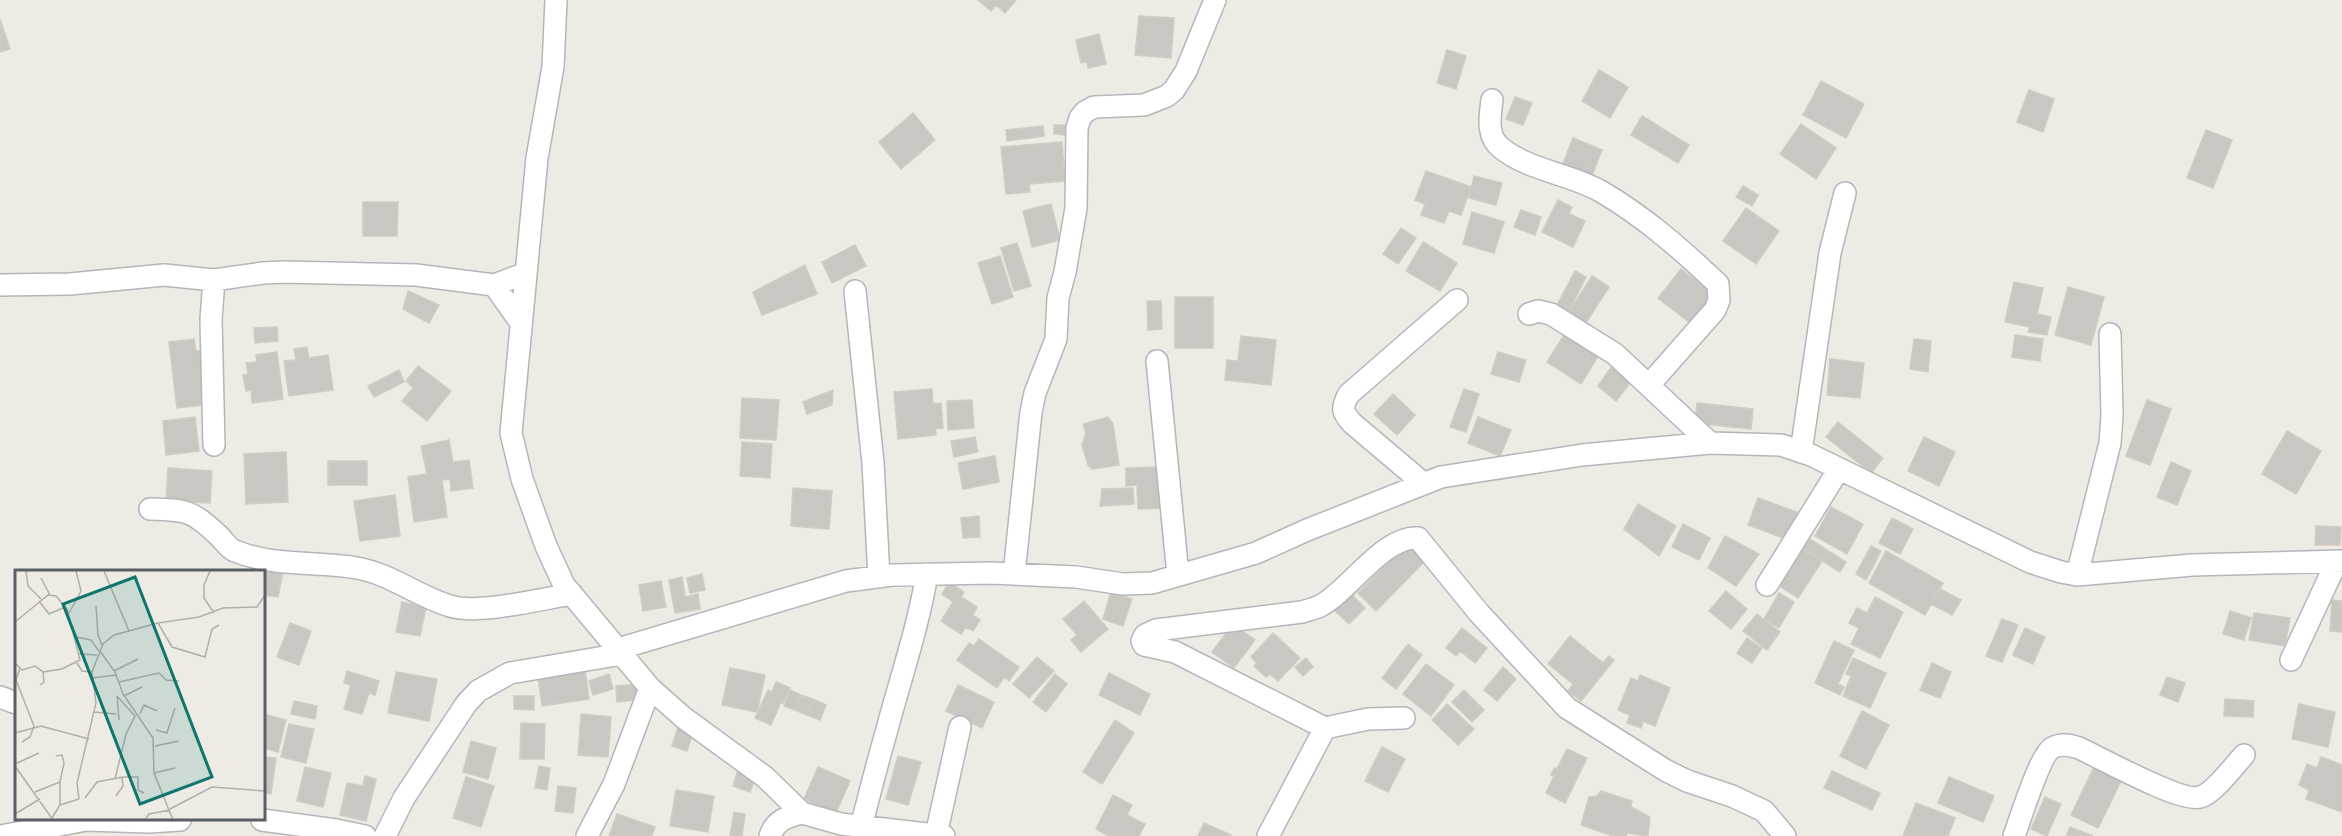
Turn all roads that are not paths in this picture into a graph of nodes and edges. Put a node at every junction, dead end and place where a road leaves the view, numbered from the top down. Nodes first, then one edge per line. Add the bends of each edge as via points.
1 (556, 0) edge
2 (1215, 0) edge
3 (1492, 100) dead end
4 (1845, 193) dead end
5 (526, 273) junction
6 (214, 280) junction
7 (0, 285) edge
8 (494, 285) junction
9 (855, 291) dead end
10 (1457, 300) dead end
11 (1529, 314) dead end
12 (522, 322) junction
13 (2110, 334) dead end
14 (1156, 361) dead end
15 (1649, 385) junction
16 (1710, 443) junction
17 (214, 445) dead end
18 (1802, 452) junction
19 (1839, 469) junction
20 (1424, 484) junction
21 (150, 509) dead end
22 (2340, 561) edge
23 (927, 574) junction
24 (1014, 574) junction
25 (1178, 575) junction
26 (2077, 575) junction
27 (879, 577) junction
28 (1767, 585) dead end
29 (572, 594) junction
30 (620, 652) junction
31 (2291, 660) dead end
32 (650, 688) junction
33 (0, 697) edge
34 (15, 703) edge
35 (1404, 718) dead end
36 (960, 728) dead end
37 (1325, 728) junction
38 (2244, 755) dead end
39 (802, 813) junction
40 (266, 820) edge
41 (82, 821) edge
42 (861, 827) junction
43 (29, 833) edge
44 (1, 836) edge
45 (365, 836) edge
46 (386, 836) edge
47 (587, 836) edge
48 (770, 836) edge
49 (940, 836) edge
50 (1268, 836) edge
51 (1785, 836) edge
52 (2014, 836) edge

1 - 5 street via 553,67 537,158
2 - 24 street via 1186,71 1174,90 1144,105 1094,107 1085,112 1077,128 1076,208 1058,298 1056,339 1031,412
3 - 15 street via 1489,129 1499,147 1601,191 1670,239 1718,284 1716,310
4 - 18 street via 1830,253
5 - 8 street
5 - 12 street
6 - 7 street via 164,275 70,284
6 - 8 street via 285,272 416,275
6 - 17 street
8 - 12 street
9 - 27 street via 873,463
10 - 20 street via 1349,394 1342,405 1343,413 1352,423
11 - 15 street via 1551,314 1615,354
12 - 29 street via 511,433 514,454 532,513 564,585
13 - 26 street via 2110,443
14 - 25 street
15 - 16 street
16 - 18 street via 1781,445
16 - 20 street via 1582,455 1441,477
18 - 19 street
19 - 26 street via 2030,562
19 - 28 street
20 - 25 street via 1256,553
21 - 29 street via 191,513 232,550 241,553 311,565 355,567 381,574 450,606 470,609
22 - 26 street via 2192,564
22 - 31 street
23 - 24 street
23 - 27 street
23 - 42 street
24 - 25 street via 1138,585
27 - 30 street via 846,581
29 - 30 street
30 - 32 street
30 - 46 street via 510,673 478,691 404,798
32 - 39 street via 765,777
32 - 47 street via 614,784
33 - 34 street
35 - 37 street via 1368,719
36 - 49 street
37 - 50 street
37 - 51 street via 1174,652 1144,645 1142,641 1156,630 1302,612 1321,606 1386,550 1409,537 1419,538 1479,613 1567,708 1665,770 1764,811
38 - 52 street via 2208,794 2189,798 2079,748 2057,746 2044,755
39 - 42 street
39 - 48 street via 778,822
40 - 45 street
41 - 43 street
42 - 49 street
43 - 44 street

